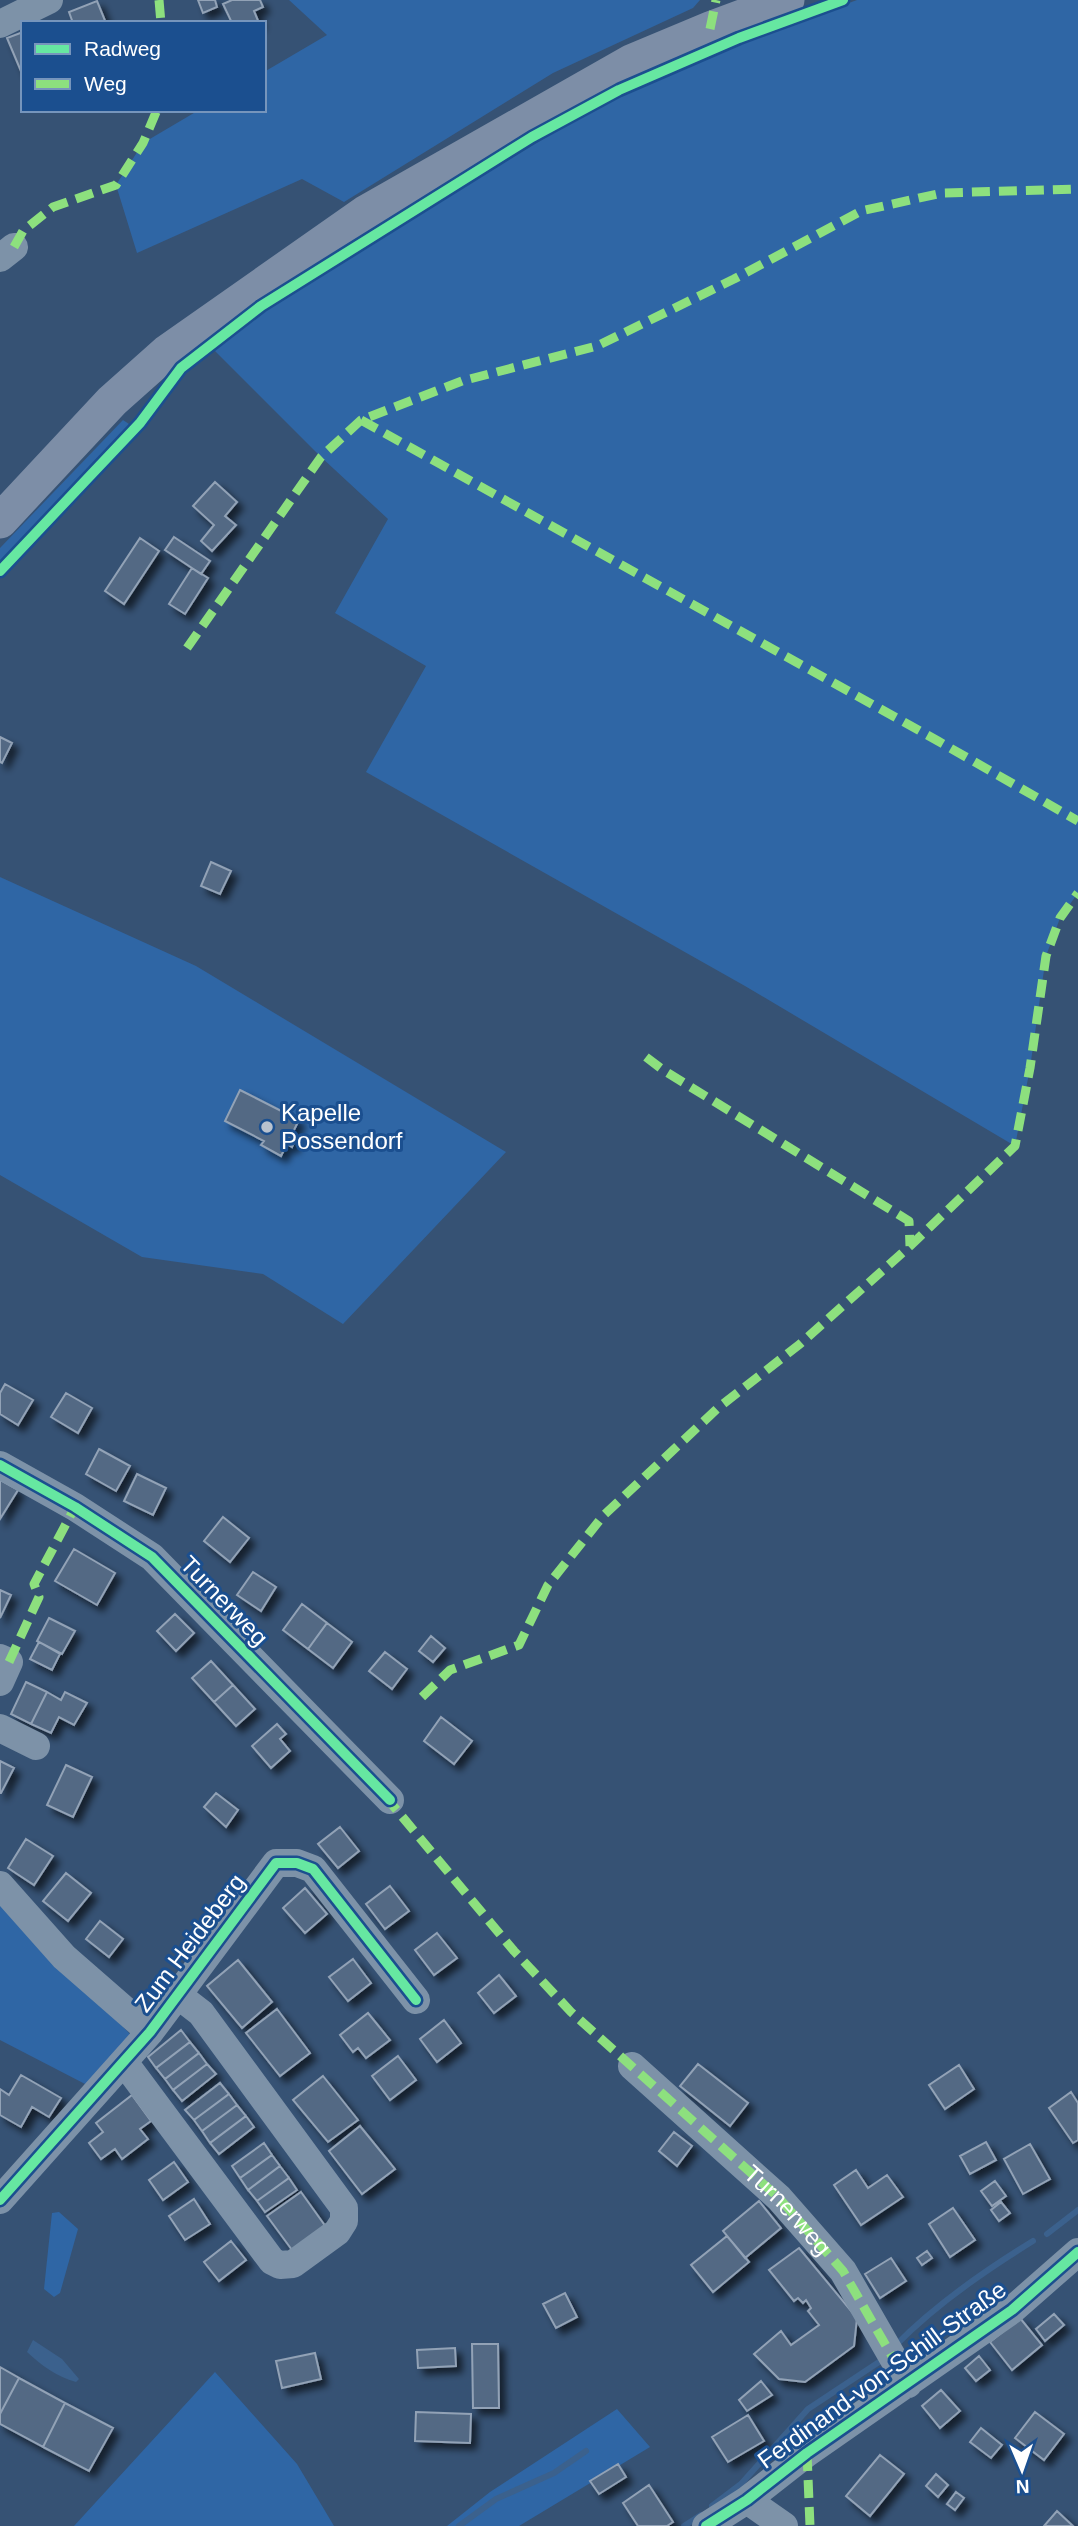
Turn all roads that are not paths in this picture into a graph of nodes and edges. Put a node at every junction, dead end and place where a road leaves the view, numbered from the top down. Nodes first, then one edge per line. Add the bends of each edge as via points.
1 (49, 0) edge
2 (787, 0) edge
3 (0, 24) edge
4 (0, 520) edge
5 (0, 1465) edge
6 (0, 1658) edge
7 (0, 1682) edge
8 (0, 1728) edge
9 (36, 1746) dead end
10 (390, 1800) dead end
11 (0, 1885) edge
12 (179, 1996) junction
13 (416, 2000) dead end
14 (150, 2032) junction
15 (124, 2063) junction
16 (632, 2066) dead end
17 (0, 2200) edge
18 (1078, 2252) edge
19 (908, 2384) junction
20 (747, 2500) junction
21 (706, 2526) edge
22 (783, 2526) edge

1 - 3 street
2 - 4 main road via 631,62 365,213 167,352 112,401
5 - 10 street, Turnerweg via 152,1557
6 - 7 street via 9,1662
8 - 9 street
11 - 14 street via 64,1957
12 - 13 street, Zum Heideberg via 276,1863 297,1863 313,1869
12 - 14 street, Zum Heideberg
12 - 15 street, Zum Heideberg via 201,2013 344,2208 344,2221 337,2232 293,2264 272,2261
14 - 15 street, Zum Heideberg
15 - 17 street, Zum Heideberg
16 - 19 street, Turnerweg via 779,2198 843,2271
18 - 19 street, Ferdinand-von-Schill-Straße via 1012,2310
19 - 20 street, Ferdinand-von-Schill-Straße
20 - 21 street, Ferdinand-von-Schill-Straße
20 - 22 street

